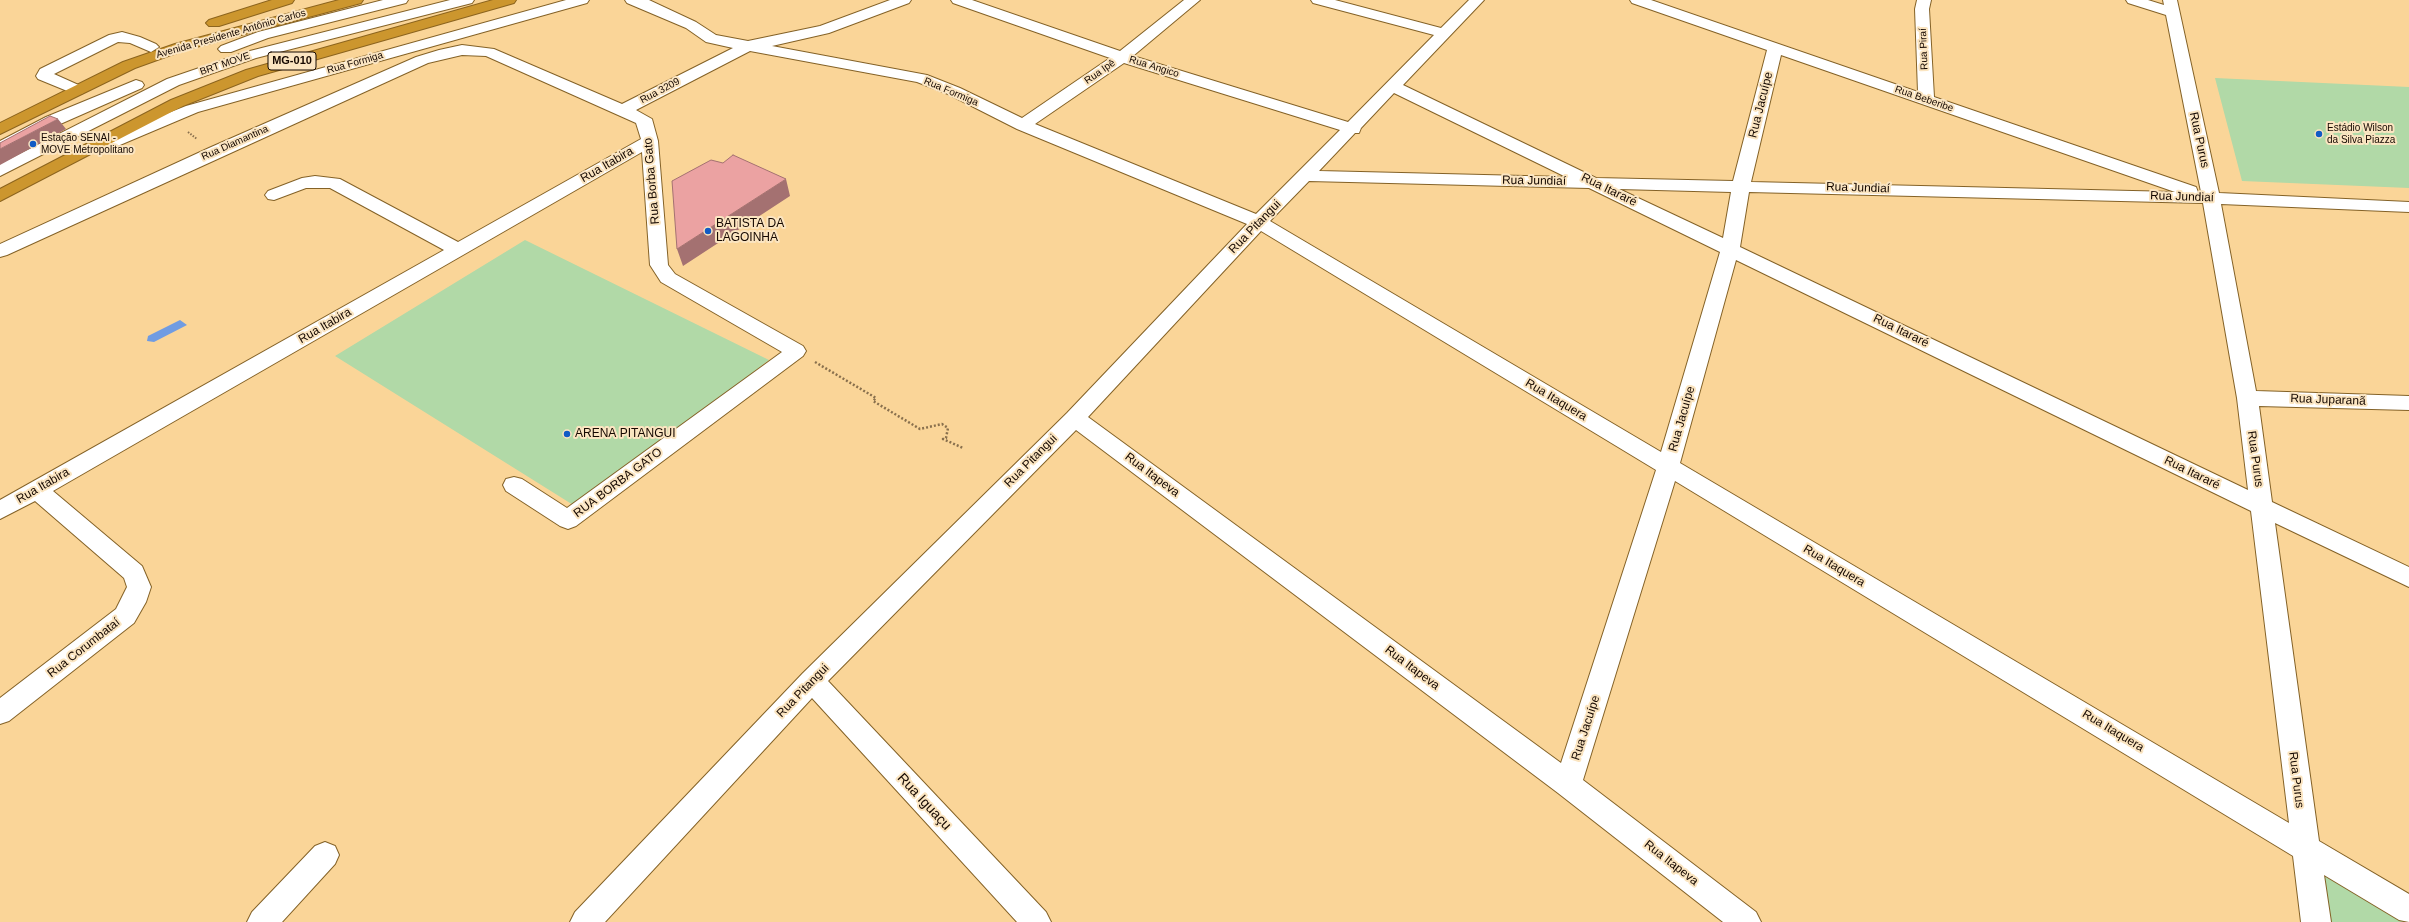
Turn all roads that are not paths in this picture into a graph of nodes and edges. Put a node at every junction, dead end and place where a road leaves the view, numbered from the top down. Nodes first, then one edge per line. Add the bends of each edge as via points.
1 (287, 0) edge
2 (356, 0) edge
3 (401, 0) edge
4 (467, 0) edge
5 (508, 0) edge
6 (582, 0) edge
7 (632, 0) edge
8 (660, 0) edge
9 (904, 0) edge
10 (958, 0) edge
11 (1193, 0) edge
12 (1318, 0) edge
13 (1477, 0) edge
14 (1637, 0) edge
15 (1924, 0) edge
16 (2133, 0) edge
17 (2171, 6) edge
18 (672, 16) junction
19 (691, 25) junction
20 (824, 30) junction
21 (1443, 33) junction
22 (711, 39) junction
23 (748, 46) junction
24 (151, 47) junction
25 (1775, 48) junction
26 (474, 50) joint
27 (1122, 57) junction
28 (129, 65) junction
29 (698, 71) junction
30 (1392, 86) junction
31 (78, 90) junction
32 (1926, 99) junction
33 (622, 111) junction
34 (1023, 125) junction
35 (0, 129) edge
36 (1352, 129) junction
37 (650, 141) junction
38 (0, 148) edge
39 (87, 152) junction
40 (0, 171) edge
41 (1307, 176) junction
42 (1596, 183) junction
43 (1741, 185) junction
44 (274, 195) dead end
45 (0, 196) edge
46 (2211, 198) junction
47 (2409, 207) edge
48 (1259, 222) junction
49 (1730, 249) junction
50 (458, 250) junction
51 (0, 251) edge
52 (796, 351) joint
53 (2247, 398) junction
54 (2409, 403) edge
55 (1075, 418) junction
56 (1668, 467) junction
57 (514, 485) dead end
58 (37, 490) junction
59 (2262, 506) junction
60 (0, 511) edge
61 (2409, 578) edge
62 (812, 681) junction
63 (0, 714) edge
64 (1568, 784) junction
65 (2305, 846) junction
66 (325, 855) dead end
67 (2409, 910) edge
68 (262, 922) edge
69 (585, 922) edge
70 (1036, 922) edge
71 (1746, 922) edge
72 (2316, 922) edge

1 - 24 highway via 179,34
2 - 28 highway, Avenida Presidente Antônio Carlos via 187,45
3 - 38 street, BRT MOVE via 263,35 183,65 52,121
4 - 40 street, BRT MOVE via 251,55 173,82
5 - 39 highway, MG-010 via 252,73 176,103
6 - 39 street, Rua Formiga via 192,109
7 - 18 street, Rua Formiga
8 - 18 street
9 - 20 street
10 - 27 street, Rua Angico
11 - 27 street, Rua Ipê
12 - 21 street
13 - 21 street, Rua Pitangui
14 - 25 street, Rua Beberibe
15 - 32 street, Rua Piraí via 1922,9
16 - 17 street
17 - 46 street, Rua Purus
18 - 19 street, Rua Formiga
19 - 20 street via 750,33
19 - 22 street, Rua Formiga
20 - 23 street
21 - 30 street, Rua Pitangui
22 - 23 street, Rua Formiga
22 - 29 street via 712,47
23 - 29 street, Rua 3209
23 - 34 street, Rua Formiga via 921,78 954,91
24 - 28 highway
24 - 31 street via 135,40 114,38 46,72 44,76
25 - 32 street, Rua Beberibe
25 - 43 street, Rua Jacuípe
26 - 33 street, Rua Borba Gato via 489,52
26 - 51 street, Rua Diamantina via 444,53 422,60
27 - 34 street, Rua Ipê
27 - 36 street, Rua Angico
28 - 31 highway, Avenida Presidente Antônio Carlos
29 - 33 street, Rua 3209
30 - 36 street, Rua Pitangui
30 - 42 street, Rua Itararé
31 - 35 highway, Avenida Presidente Antônio Carlos
32 - 46 street, Rua Beberibe
33 - 37 street, Rua Borba Gato via 646,123
34 - 48 street, Rua Formiga
36 - 41 street, Rua Pitangui
37 - 50 street, Rua Itabira
37 - 52 street, Rua Borba Gato via 659,265 668,278
39 - 45 highway, MG-010
41 - 42 street, Rua Jundiaí
41 - 48 street, Rua Pitangui
42 - 43 street, Rua Jundiaí
42 - 49 street, Rua Itararé
43 - 46 street, Rua Jundiaí
43 - 49 street, Rua Jacuípe
44 - 50 street via 315,180 334,183
46 - 47 street, Rua Jundiaí
46 - 53 street, Rua Purus
48 - 55 street, Rua Pitangui
48 - 56 street, Rua Itaquera
49 - 56 street, Rua Jacuípe
49 - 59 street, Rua Itararé
50 - 58 street, Rua Itabira
52 - 57 street, RUA BORBA GATO via 568,520
53 - 54 street, Rua Juparanã
53 - 59 street, Rua Purus
55 - 62 street, Rua Pitangui
55 - 64 street, Rua Itapeva
56 - 64 street, Rua Jacuípe
56 - 65 street, Rua Itaquera
58 - 60 street, Rua Itabira
58 - 63 street, Rua Corumbataí via 134,573 139,587 134,602 125,616
59 - 61 street, Rua Itararé
59 - 65 street, Rua Purus
62 - 69 street, Rua Pitangui
62 - 70 street, Rua Iguaçu
64 - 71 street, Rua Itapeva
65 - 67 street, Rua Itaquera
65 - 72 street, Rua Purus
66 - 68 street

